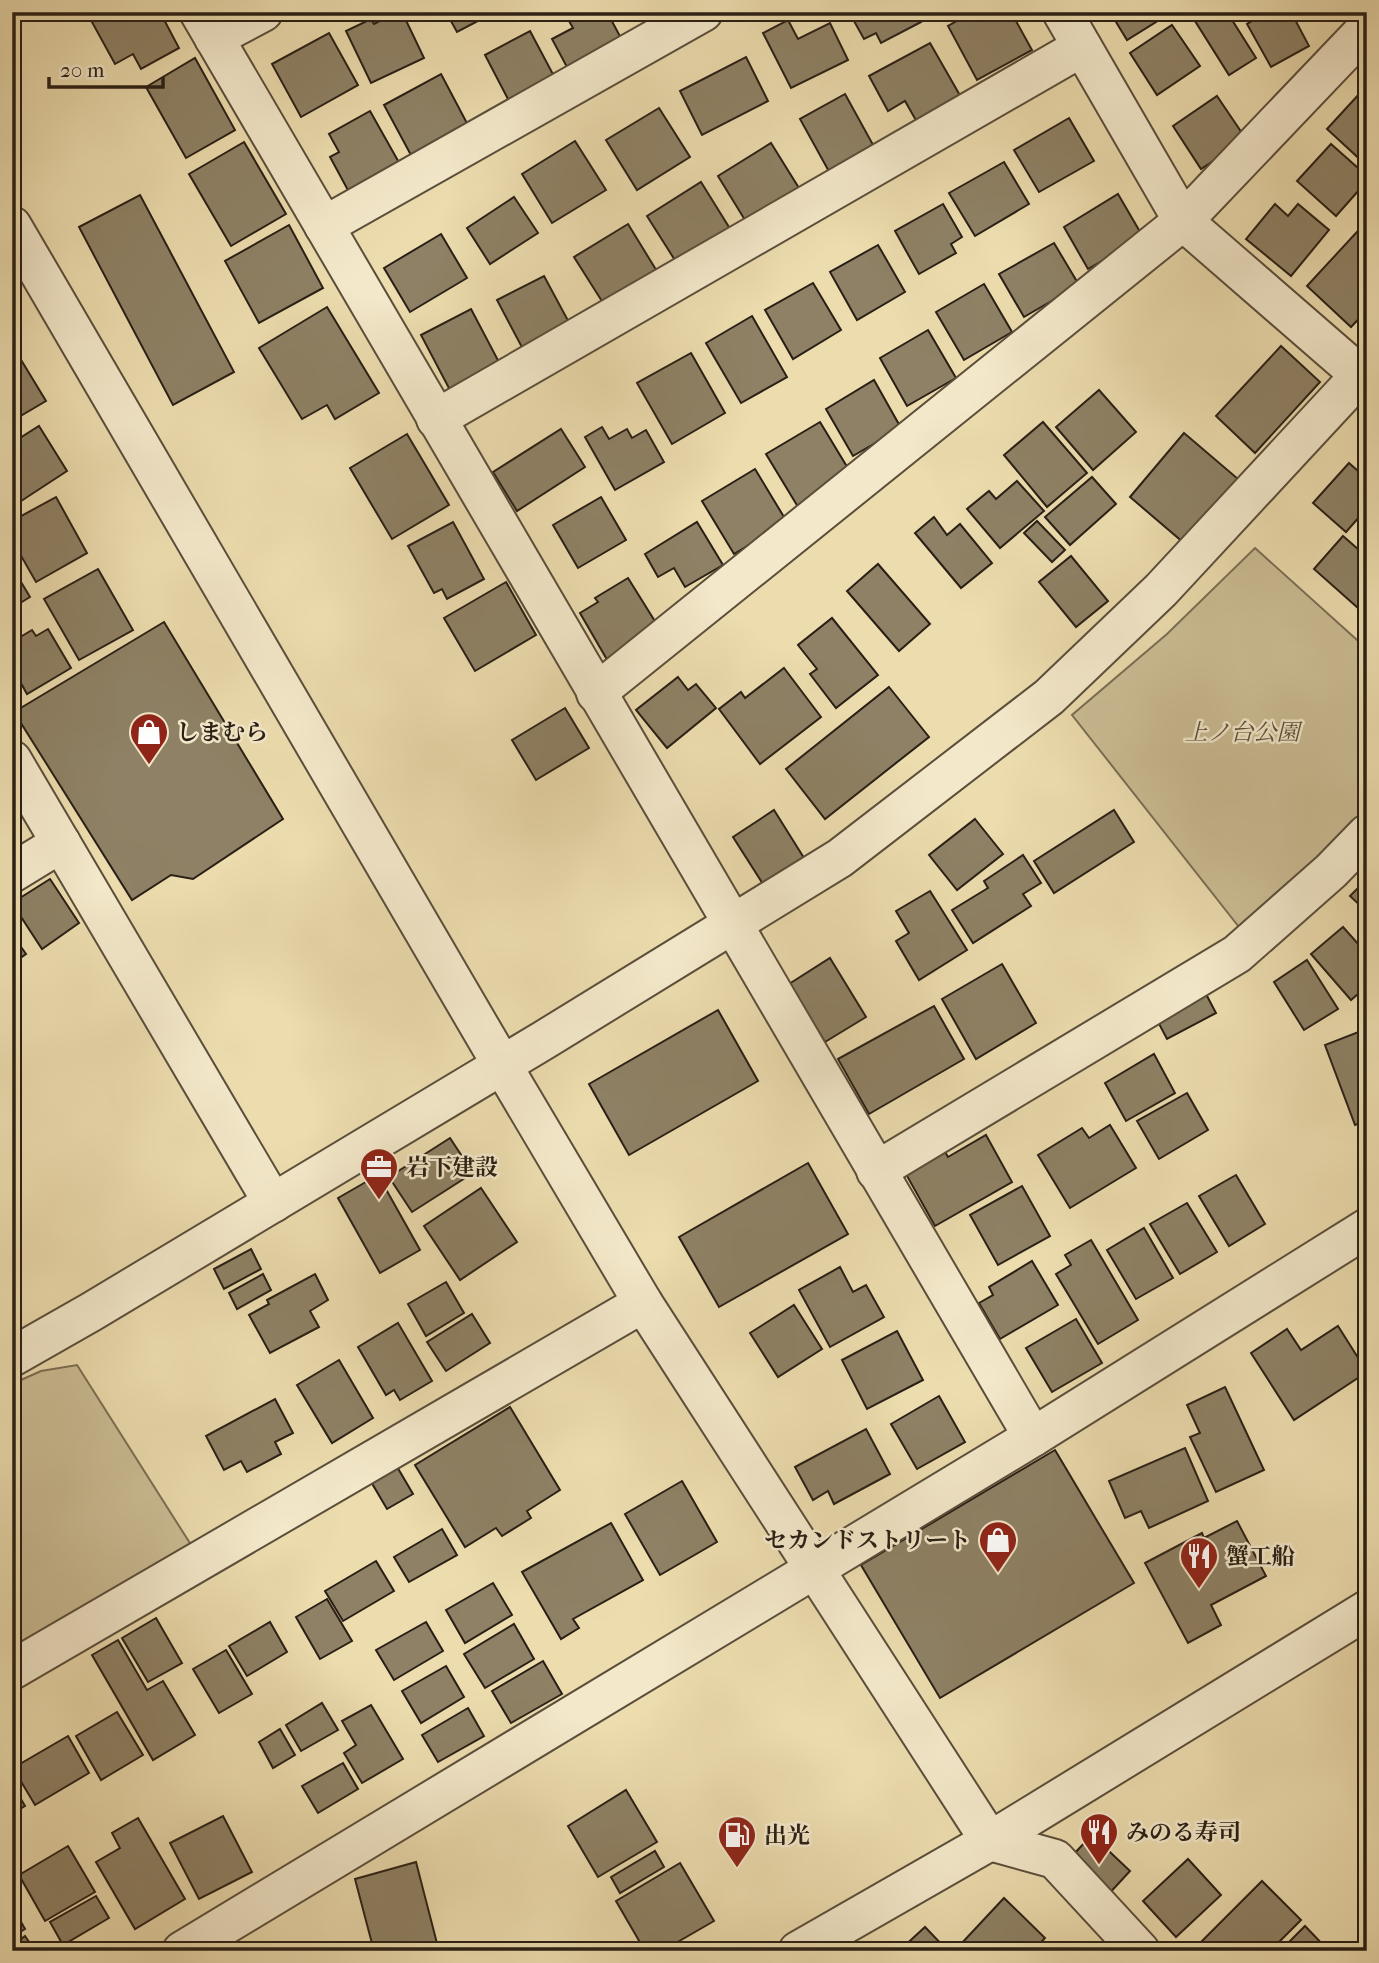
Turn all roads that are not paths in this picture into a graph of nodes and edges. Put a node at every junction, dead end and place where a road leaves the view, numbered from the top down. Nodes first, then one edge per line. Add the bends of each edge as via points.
1 (263, 12) edge
2 (704, 12) edge
3 (1062, 12) edge
4 (206, 25) edge
5 (1367, 28) edge
6 (1082, 47) junction
7 (1183, 221) junction
8 (12, 226) edge
9 (324, 226) junction
10 (1364, 375) edge
11 (436, 419) junction
12 (596, 692) junction
13 (12, 760) edge
14 (1367, 834) edge
15 (61, 843) junction
16 (12, 873) edge
17 (732, 926) junction
18 (502, 1065) junction
19 (876, 1171) junction
20 (273, 1203) junction
21 (1367, 1228) edge
22 (643, 1303) junction
23 (12, 1357) edge
24 (1033, 1437) junction
25 (815, 1567) junction
26 (1367, 1610) edge
27 (12, 1670) edge
28 (990, 1840) junction
29 (182, 1951) edge
30 (798, 1951) edge
31 (1140, 1951) edge

1 - 4 street
2 - 9 street
3 - 6 street
4 - 9 street
5 - 7 street
6 - 7 street
6 - 11 street
7 - 10 street
7 - 12 street
8 - 18 street
9 - 11 street
10 - 17 street via 1161,590 1049,697 840,858
11 - 12 street
12 - 17 street
13 - 15 street
14 - 19 street via 1237,954
15 - 16 street
15 - 20 street
17 - 18 street
17 - 19 street
18 - 20 street
18 - 22 street
19 - 24 street
20 - 23 street
21 - 24 street
22 - 25 street
22 - 27 street
24 - 25 street
25 - 28 street
25 - 29 street
26 - 28 street
28 - 30 street
28 - 31 street via 1055,1859

